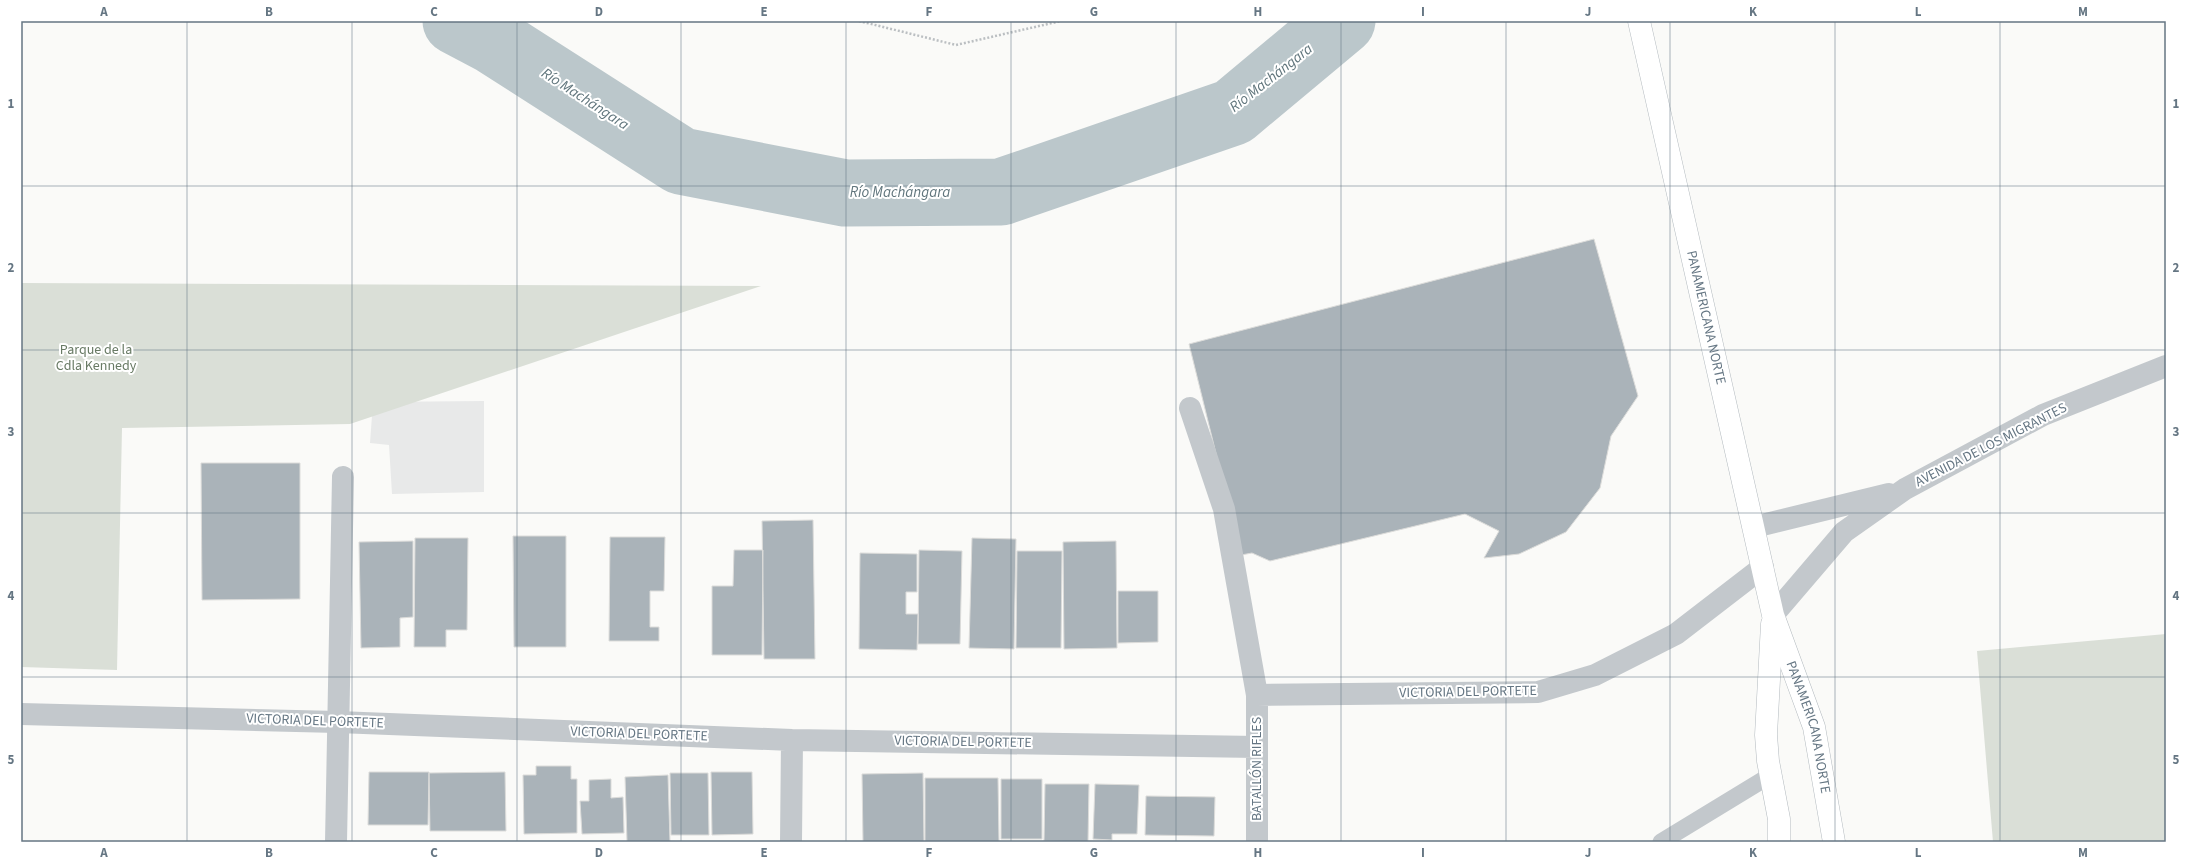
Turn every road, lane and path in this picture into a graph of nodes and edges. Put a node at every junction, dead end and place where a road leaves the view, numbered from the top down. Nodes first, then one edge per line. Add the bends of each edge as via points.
1 (859, 21) edge
2 (1061, 21) edge
3 (1640, 21) edge
4 (2166, 366) edge
5 (1190, 408) dead end
6 (343, 477) dead end
7 (1906, 489) junction
8 (1754, 527) junction
9 (1763, 567) junction
10 (1773, 615) junction
11 (1257, 695) junction
12 (21, 714) edge
13 (338, 722) junction
14 (792, 740) junction
15 (1257, 746) junction
16 (1771, 775) junction
17 (336, 842) edge
18 (792, 842) edge
19 (1258, 842) edge
20 (1661, 842) edge
21 (1779, 842) edge
22 (1834, 842) edge

1 - 2 path via 956,45
3 - 8 main road, PANAMERICANA NORTE
4 - 7 street, AVENIDA DE LOS MIGRANTES via 2043,415
5 - 11 street, BATALLÓN RIFLES via 1224,509
6 - 13 street
7 - 8 street
7 - 10 street via 1844,532
8 - 9 main road, PANAMERICANA NORTE
9 - 10 main road, PANAMERICANA NORTE
9 - 11 street, VICTORIA DEL PORTETE via 1676,634 1595,675 1538,692
10 - 16 main road, PANAMERICANA NORTE via 1766,734
10 - 22 main road, PANAMERICANA NORTE via 1814,728
11 - 15 street, BATALLÓN RIFLES
12 - 13 street, VICTORIA DEL PORTETE
13 - 14 street, VICTORIA DEL PORTETE
13 - 17 street
14 - 15 street, VICTORIA DEL PORTETE
14 - 18 street
15 - 19 street, BATALLÓN RIFLES
16 - 20 lane
16 - 21 main road, PANAMERICANA NORTE via 1779,819

